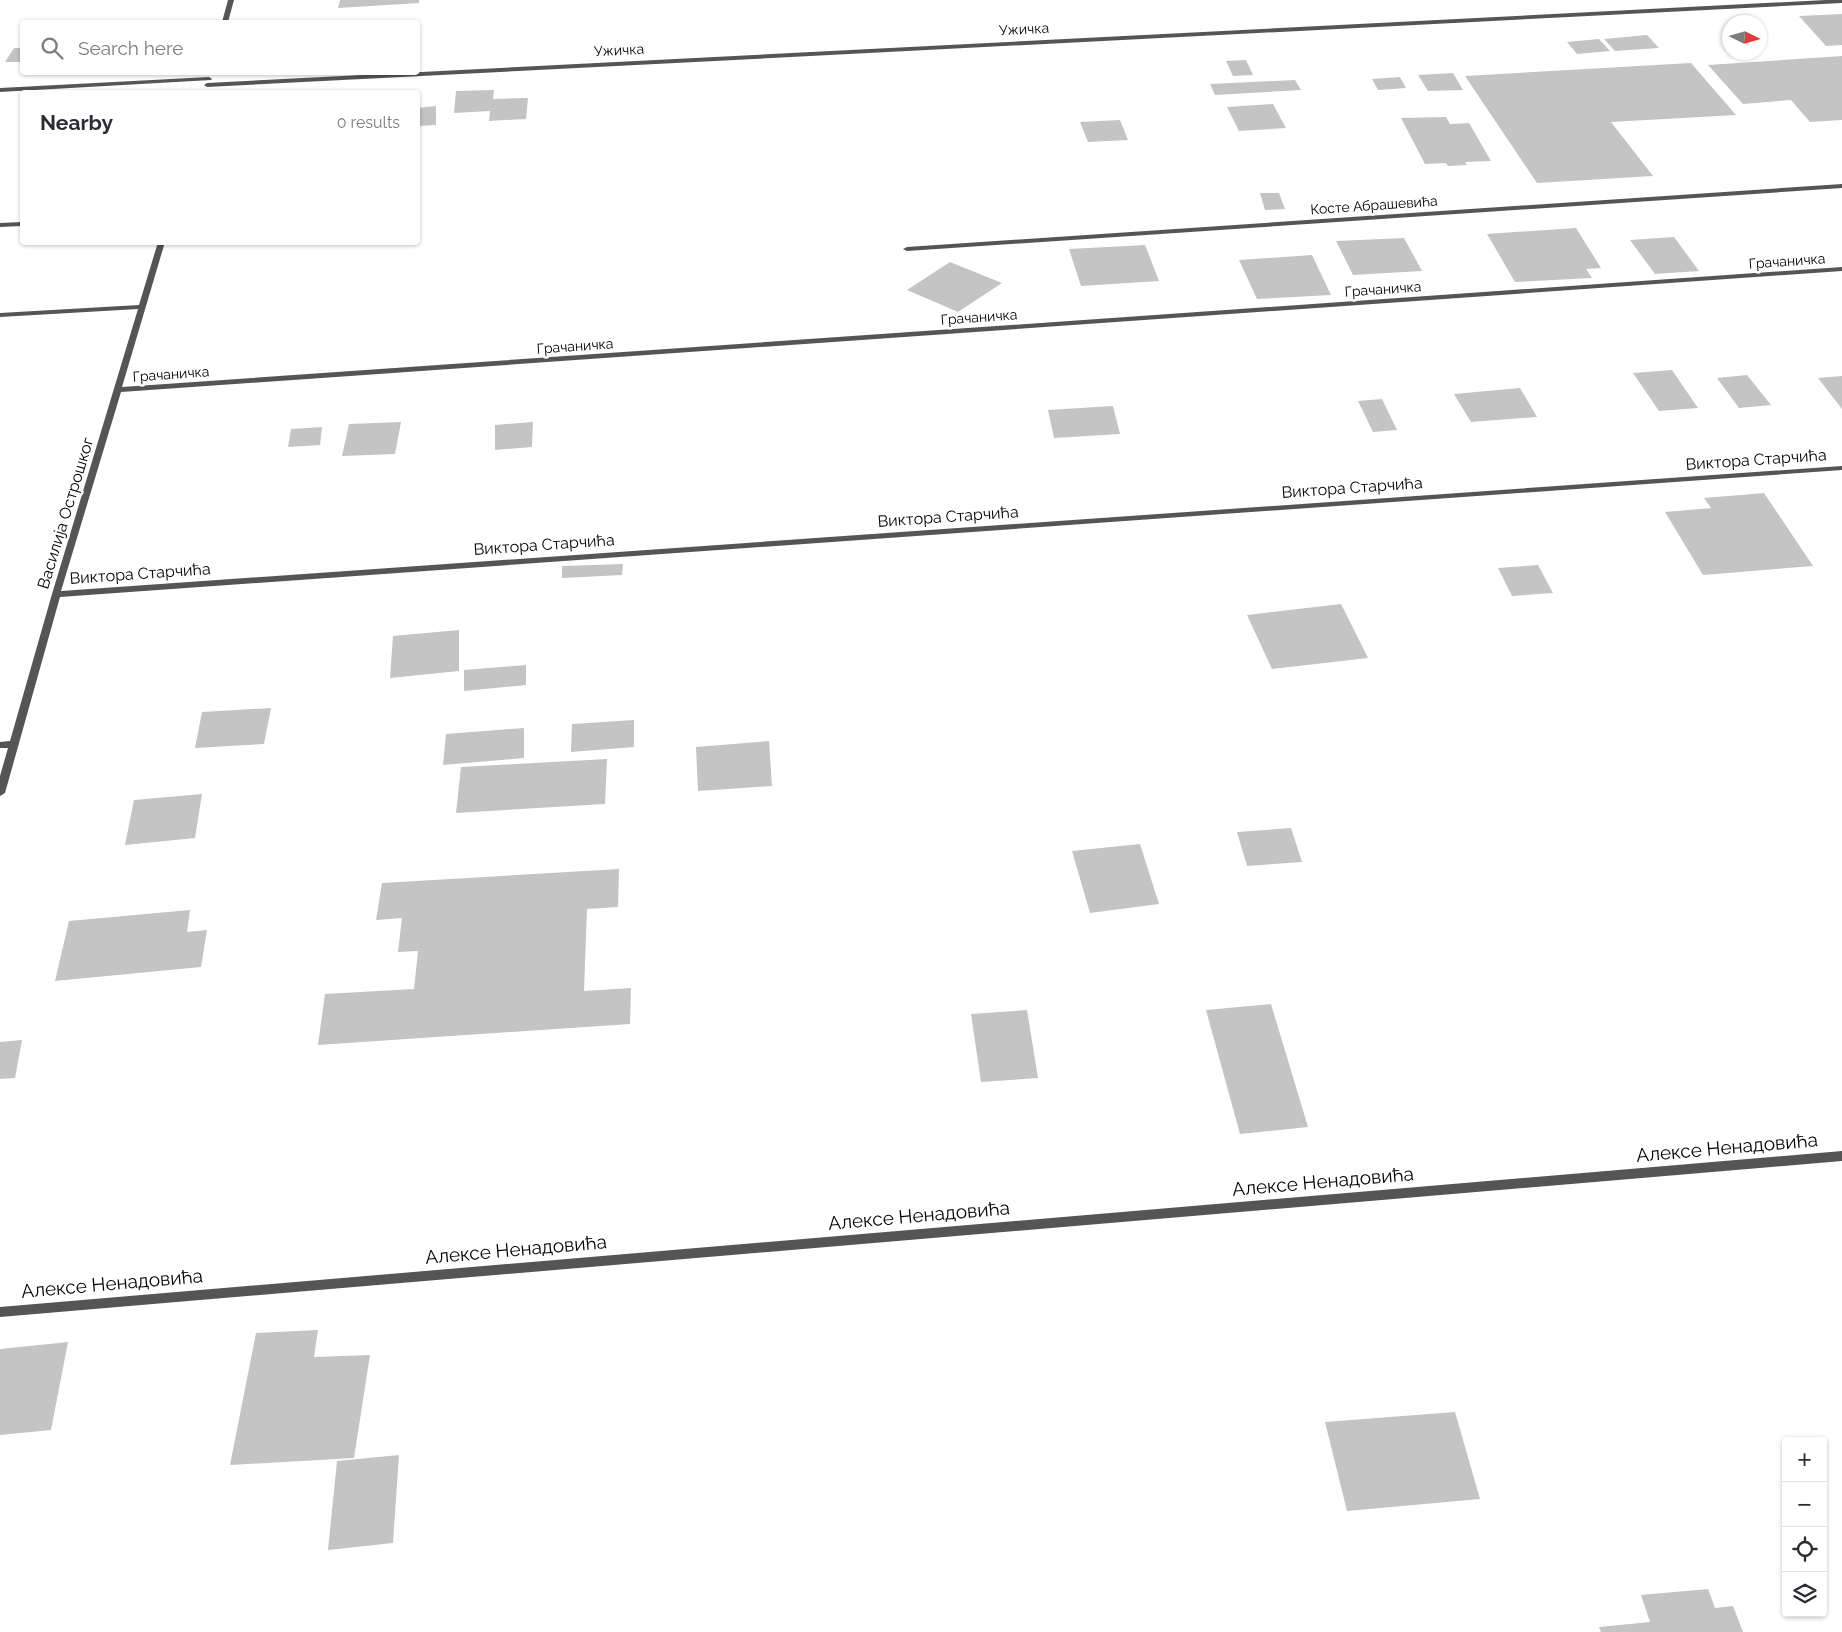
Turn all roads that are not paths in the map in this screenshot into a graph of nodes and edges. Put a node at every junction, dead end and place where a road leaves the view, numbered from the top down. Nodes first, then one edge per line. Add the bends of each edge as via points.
1 (231, 0) edge
2 (1842, 1) edge
3 (226, 20) edge
4 (420, 69) edge
5 (293, 75) edge
6 (209, 79) edge
7 (0, 90) edge
8 (1842, 186) edge
9 (20, 224) edge
10 (0, 225) edge
11 (161, 245) edge
12 (907, 249) dead end
13 (1842, 269) edge
14 (142, 307) junction
15 (0, 315) edge
16 (118, 390) junction
17 (1842, 468) edge
18 (56, 594) junction
19 (13, 744) junction
20 (0, 745) edge
21 (0, 793) edge
22 (1842, 1156) edge
23 (0, 1312) edge

1 - 3 street
2 - 4 street, Ужичка
5 - 6 street, Ужичка
6 - 7 street, Ужичка
8 - 12 street, Косте Абрашевића
9 - 10 street
11 - 14 street, Василија Острошког
13 - 16 street, Грачаничка
14 - 15 street
14 - 16 street, Василија Острошког
16 - 18 street, Василија Острошког
17 - 18 street, Виктора Старчића
18 - 19 street, Василија Острошког
19 - 20 street
19 - 21 street, Василија Острошког
22 - 23 street, Алексе Ненадовића

